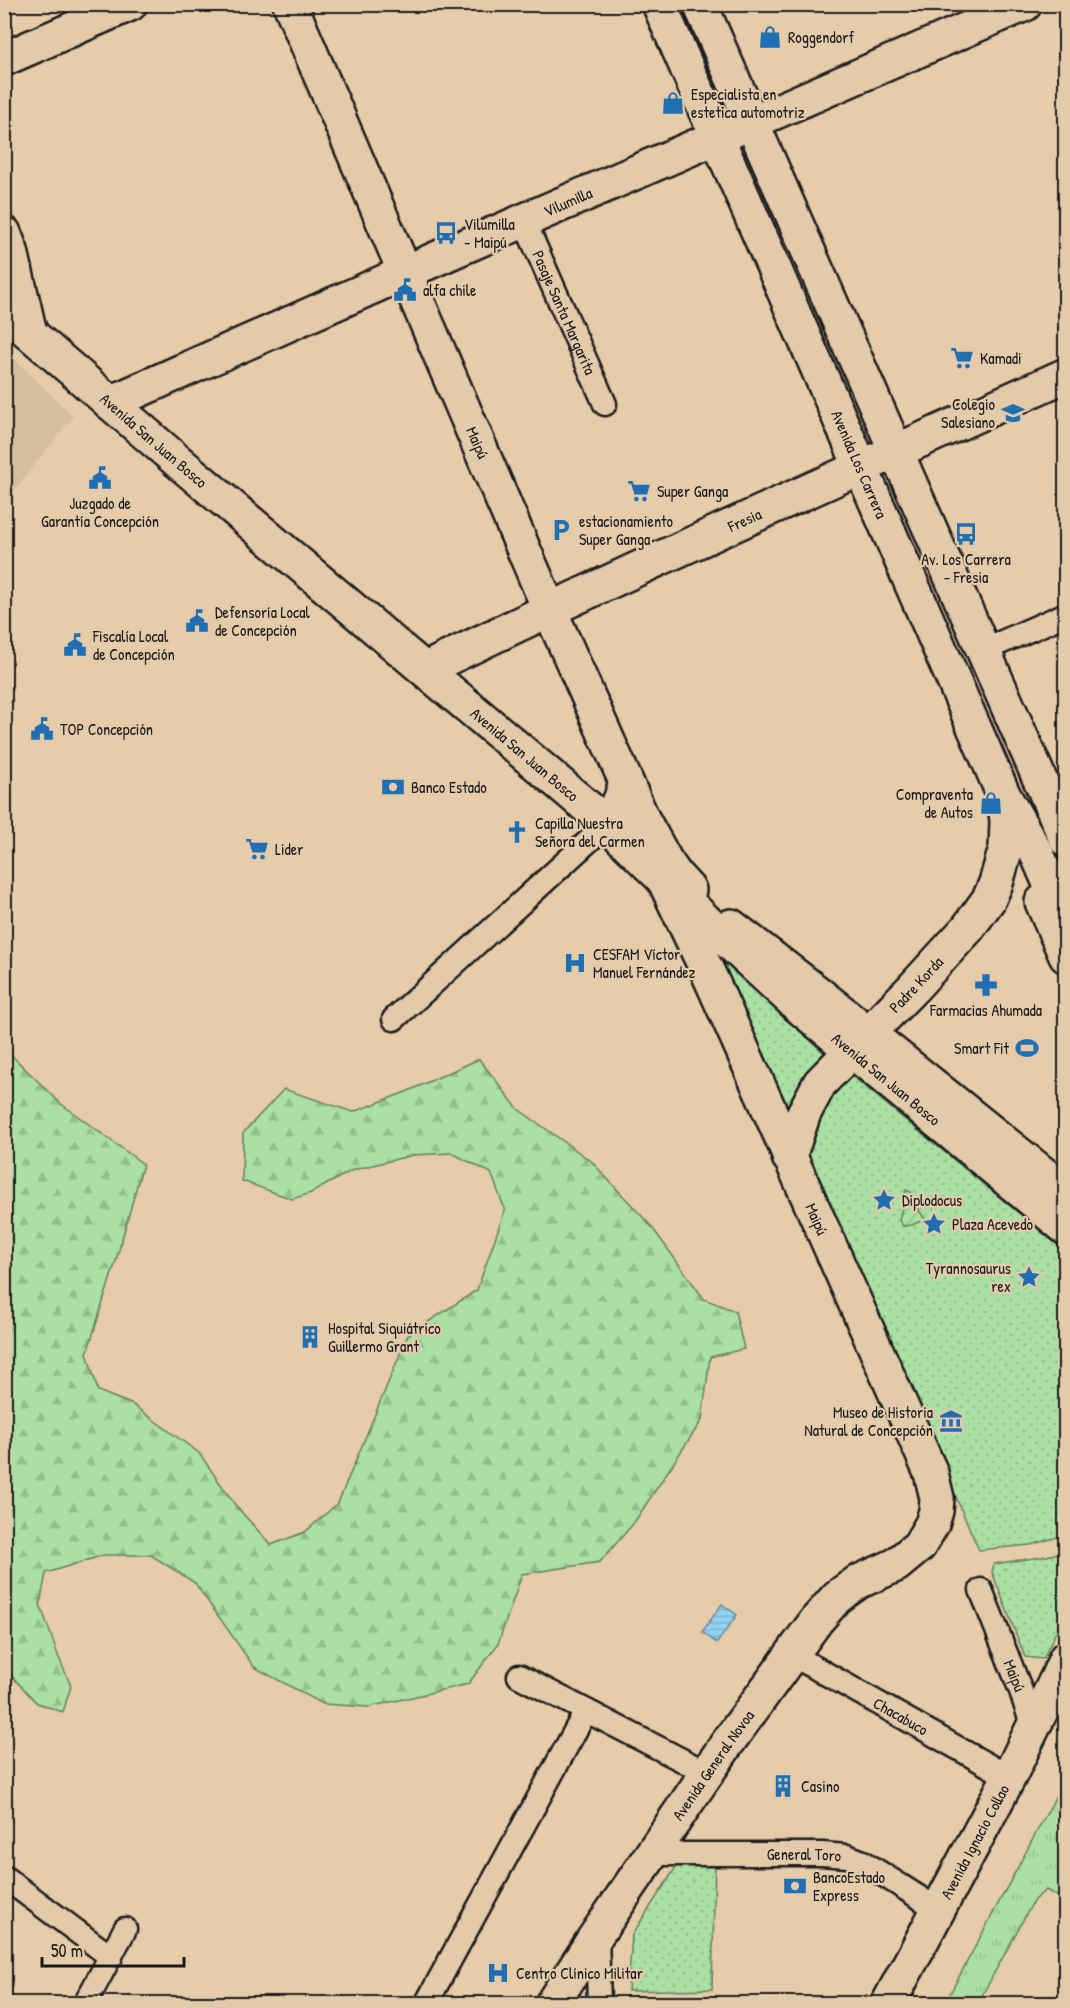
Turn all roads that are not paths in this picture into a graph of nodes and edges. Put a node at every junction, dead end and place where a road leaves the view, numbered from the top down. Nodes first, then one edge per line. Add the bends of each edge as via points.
1 (130, 4) edge
2 (290, 4) edge
3 (659, 4) edge
4 (700, 4) edge
5 (1025, 4) edge
6 (4, 59) edge
7 (752, 122) junction
8 (717, 137) junction
9 (524, 221) junction
10 (4, 233) edge
11 (404, 273) junction
12 (4, 311) edge
13 (30, 333) junction
14 (1065, 375) edge
15 (110, 403) junction
16 (605, 404) dead end
17 (895, 451) junction
18 (861, 466) junction
19 (549, 609) junction
20 (1065, 614) edge
21 (984, 650) junction
22 (429, 672) junction
23 (626, 782) junction
24 (1005, 809) junction
25 (604, 822) junction
26 (1065, 837) edge
27 (669, 877) junction
28 (1065, 921) edge
29 (1065, 956) edge
30 (394, 1020) dead end
31 (859, 1042) junction
32 (789, 1157) junction
33 (1065, 1192) edge
34 (1065, 1228) edge
35 (906, 1558) joint
36 (981, 1590) dead end
37 (791, 1654) junction
38 (1063, 1667) edge
39 (519, 1676) dead end
40 (586, 1711) junction
41 (1033, 1728) junction
42 (707, 1773) junction
43 (1009, 1777) junction
44 (652, 1854) junction
45 (4, 1877) edge
46 (939, 1910) junction
47 (125, 1929) dead end
48 (597, 1934) junction
49 (111, 1957) junction
50 (85, 2004) edge
51 (426, 2004) edge
52 (552, 2004) edge
53 (599, 2004) edge
54 (888, 2004) edge

1 - 6 main road
2 - 11 main road, Maipú
3 - 8 main road, Avenida Los Carrera
4 - 7 main road
5 - 7 main road, Vilumilla
7 - 8 main road, Vilumilla
7 - 17 main road
8 - 9 main road, Vilumilla
8 - 18 main road, Avenida Los Carrera
9 - 11 main road, Vilumilla
9 - 16 street, Pasaje Santa Margarita
10 - 13 main road
11 - 15 main road, Vilumilla
11 - 19 main road, Maipú
12 - 13 main road, Avenida San Juan Bosco
13 - 15 main road, Avenida San Juan Bosco
14 - 17 main road, Fresia
15 - 22 main road, Avenida San Juan Bosco
17 - 18 main road, Fresia
17 - 21 main road
18 - 19 main road, Fresia
18 - 24 main road, Avenida Los Carrera
19 - 22 main road, Fresia via 438,663
19 - 23 main road, Maipú
20 - 21 street
21 - 26 main road
22 - 25 main road, Avenida San Juan Bosco
23 - 25 main road via 620,801
23 - 27 main road, Maipú
24 - 28 main road, Avenida Los Carrera via 1038,856
24 - 29 main road
24 - 31 main road, Padre Korda via 1006,848 1002,866 980,914
25 - 27 main road, Avenida San Juan Bosco
25 - 30 street via 593,837
27 - 31 main road, Avenida San Juan Bosco via 705,920 797,1005
27 - 32 main road, Maipú
31 - 32 main road, Padre Korda via 824,1077 811,1097
31 - 33 main road, Avenida San Juan Bosco
31 - 34 main road, Avenida San Juan Bosco
32 - 35 main road, Maipú via 934,1485 937,1498 932,1524 920,1546
35 - 37 main road, Avenida General Novoa via 858,1582 837,1598
36 - 41 street, Maipú
37 - 42 main road, Avenida General Novoa
37 - 43 street, Chacabuco
38 - 41 main road, Avenida Ignacio Collao
39 - 40 street
40 - 42 street
40 - 51 street
41 - 43 main road, Avenida Ignacio Collao
42 - 44 main road, Avenida General Novoa
43 - 46 main road, Avenida Ignacio Collao
44 - 46 street, General Toro via 847,1856
44 - 48 main road, Avenida General Novoa
45 - 49 street
46 - 54 main road, Avenida Ignacio Collao
47 - 49 street
48 - 52 main road, Avenida General Novoa
48 - 53 street
49 - 50 street

